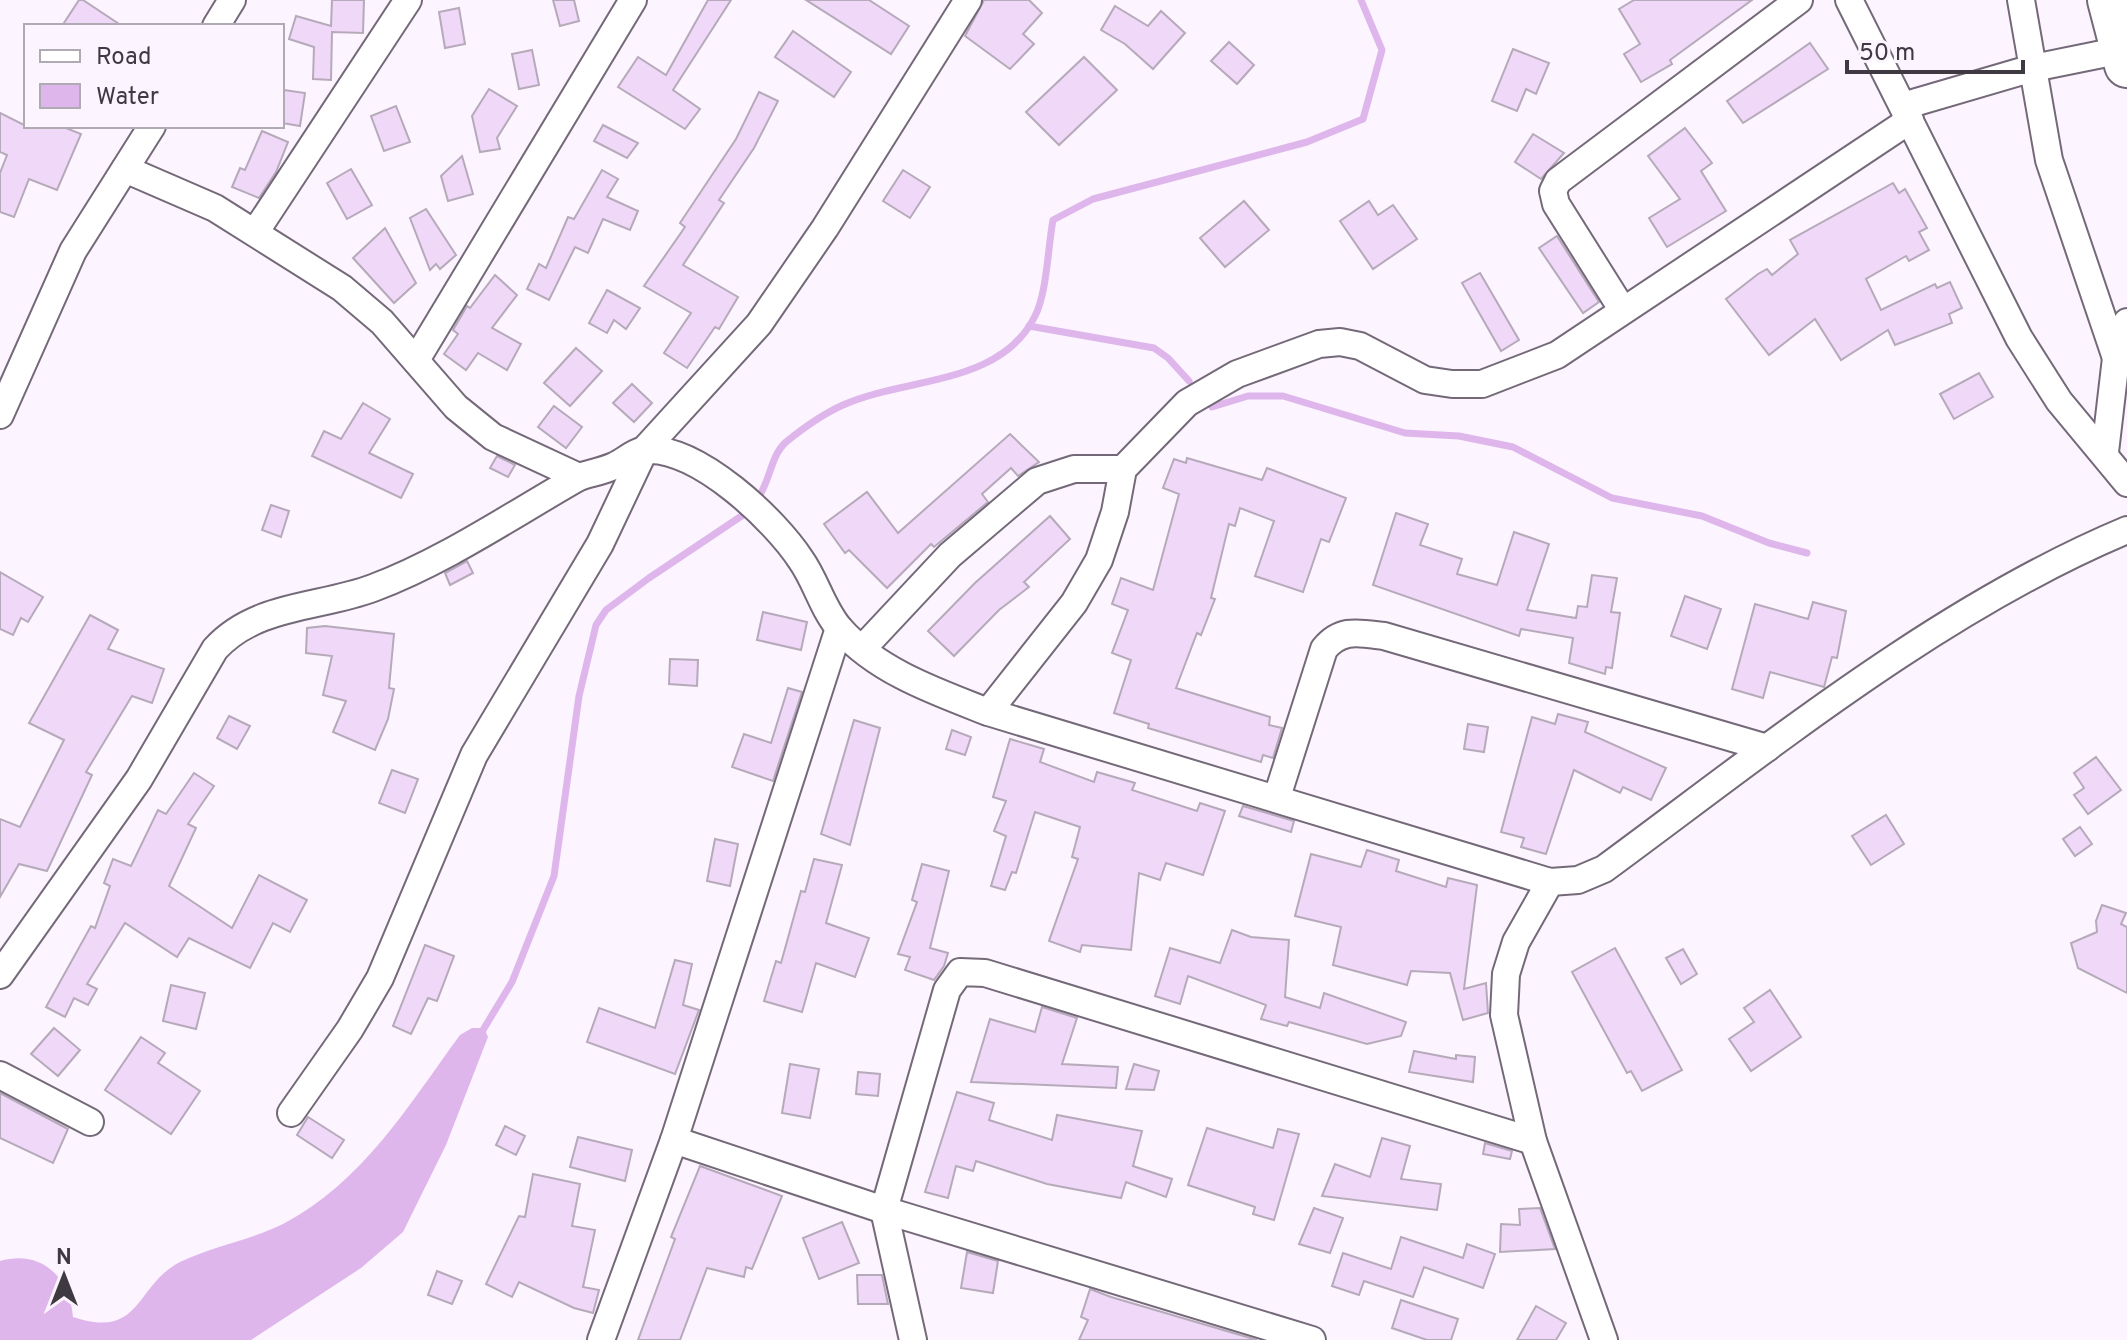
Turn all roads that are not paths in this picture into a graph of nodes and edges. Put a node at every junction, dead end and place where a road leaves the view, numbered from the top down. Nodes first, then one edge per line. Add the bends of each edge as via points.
1 (232, 0) edge
2 (408, 0) edge
3 (633, 0) edge
4 (968, 0) edge
5 (1799, 0) edge
6 (1849, 0) edge
7 (2021, 0) edge
8 (2110, 0) edge
9 (217, 24) edge
10 (2125, 58) edge
11 (2033, 68) junction
12 (1907, 113) junction
13 (151, 128) edge
14 (125, 169) junction
15 (256, 231) junction
16 (1622, 309) junction
17 (2127, 322) edge
18 (2116, 358) junction
19 (416, 360) junction
20 (0, 415) edge
21 (645, 449) junction
22 (2105, 452) junction
23 (1123, 469) junction
24 (579, 477) junction
25 (2127, 483) edge
26 (2127, 530) edge
27 (839, 628) junction
28 (862, 649) junction
29 (988, 712) junction
30 (1767, 748) junction
31 (1277, 797) junction
32 (1550, 882) junction
33 (0, 975) edge
34 (0, 1075) edge
35 (291, 1113) dead end
36 (90, 1122) dead end
37 (674, 1140) junction
38 (1533, 1141) junction
39 (884, 1210) junction
40 (601, 1340) edge
41 (913, 1340) edge
42 (1312, 1340) edge
43 (1604, 1340) edge

1 - 9 street
2 - 15 street
3 - 19 street
4 - 21 street via 759,324
5 - 16 street via 1558,181 1553,191 1556,204
6 - 12 street
7 - 11 street
8 - 10 highway
10 - 11 street
11 - 12 street
11 - 18 street via 2049,160
12 - 16 street
12 - 22 street via 2019,338 2059,401
13 - 14 street
14 - 15 street
14 - 20 street via 73,251
15 - 19 street via 342,288
16 - 23 street via 1557,355 1482,384 1425,380 1360,346 1319,344 1237,374 1187,403
17 - 18 street
18 - 22 street
19 - 24 street via 456,407 493,437
21 - 24 street
21 - 27 street via 676,455 710,471 779,531 802,560
21 - 35 street via 600,544 474,755 380,978
22 - 25 street
23 - 28 street via 1074,469 1037,481 950,555
23 - 29 street via 1099,560 1074,603
24 - 33 street via 372,589 299,606 229,633 139,779
26 - 30 street via 1908,649
27 - 28 street
27 - 37 street
28 - 29 street via 921,686
29 - 31 street
30 - 31 street via 1384,636 1354,632 1335,636 1324,649
30 - 32 street via 1604,869 1578,880
31 - 32 street
32 - 38 street via 1516,942 1506,974 1504,1015
34 - 36 street
37 - 39 street
37 - 40 street
38 - 39 street via 985,973 960,972 947,990
38 - 43 street
39 - 41 street
39 - 42 street

